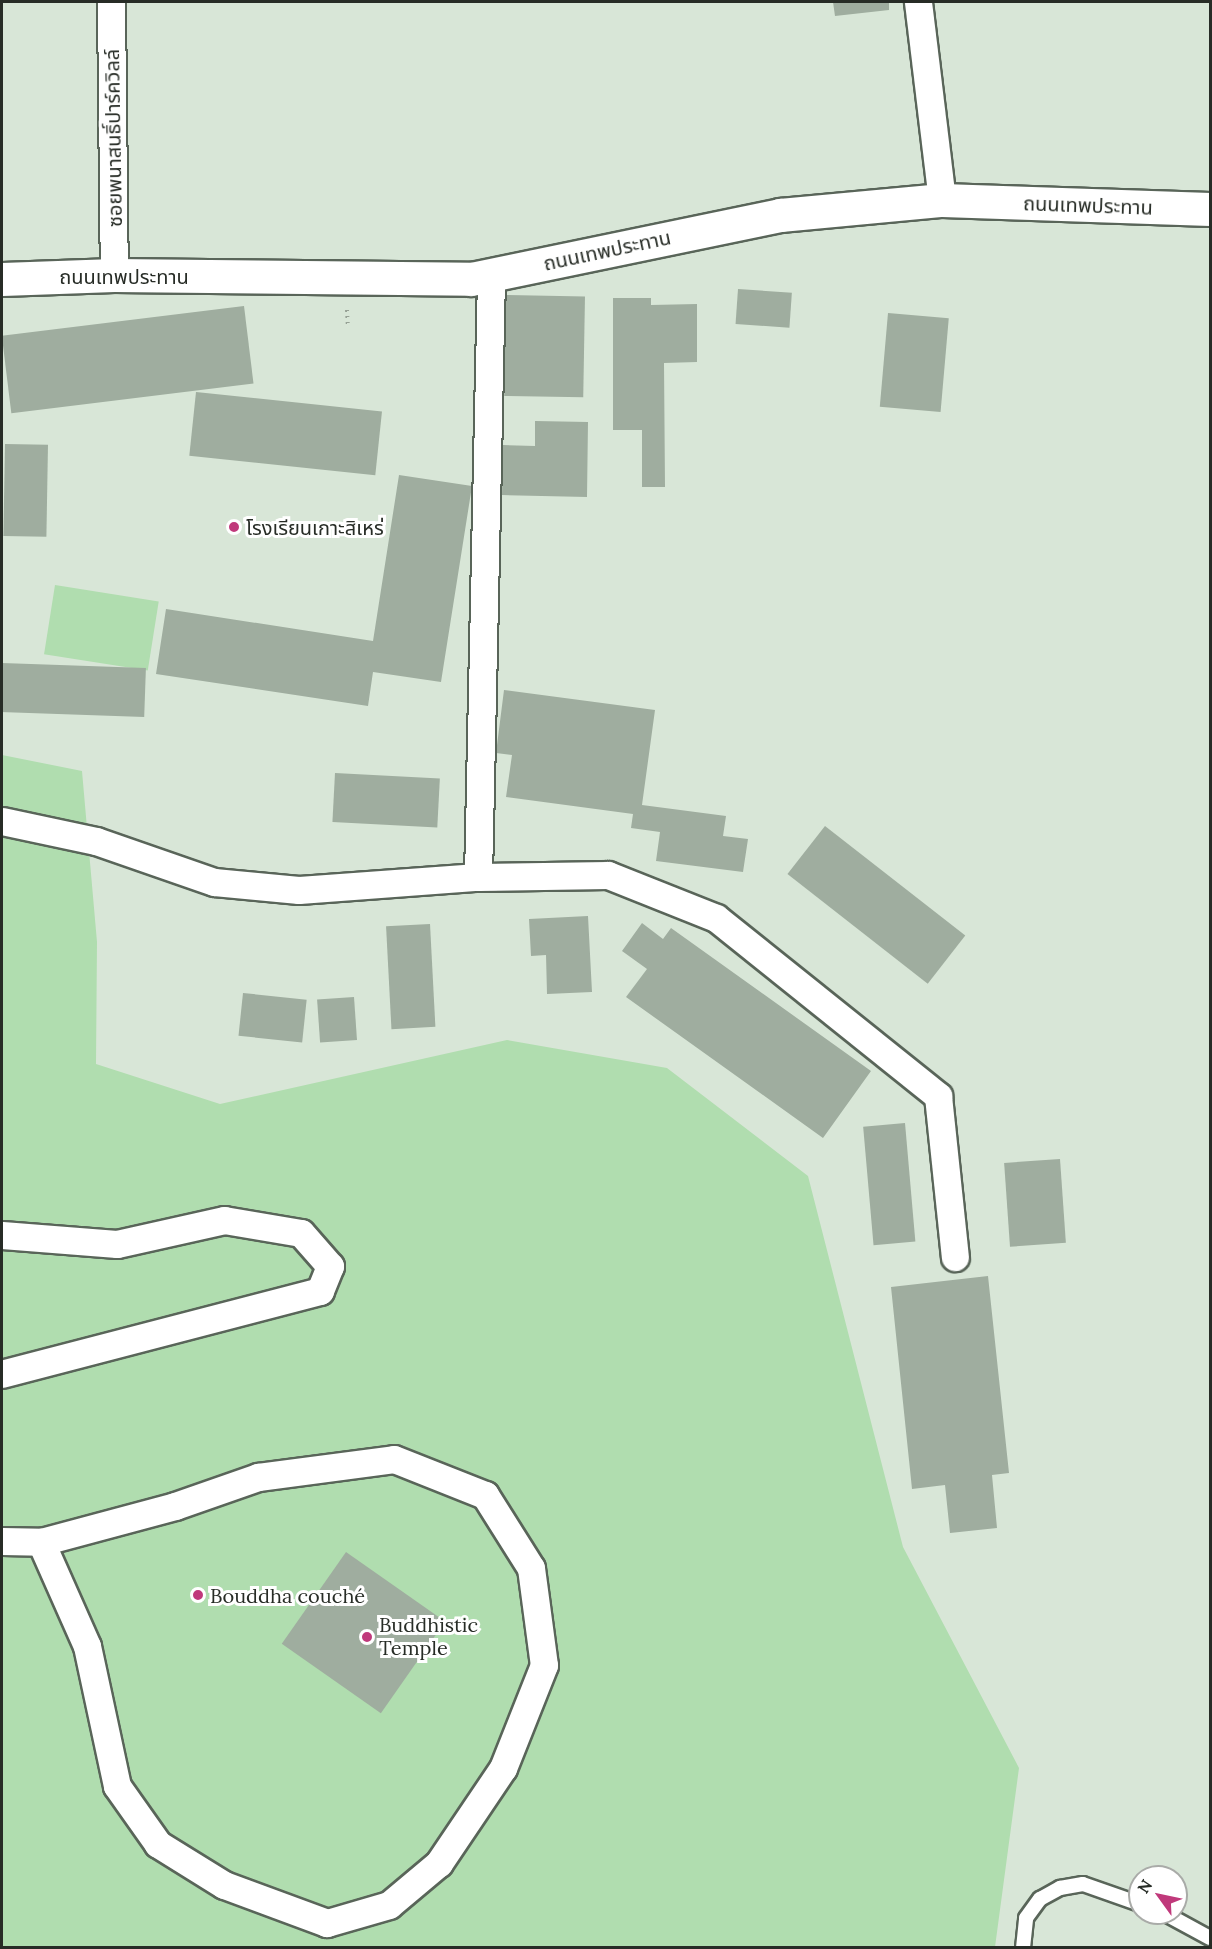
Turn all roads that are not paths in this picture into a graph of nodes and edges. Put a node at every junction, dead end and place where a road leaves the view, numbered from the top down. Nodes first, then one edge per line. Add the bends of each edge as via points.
1 (111, 2) edge
2 (918, 2) edge
3 (942, 200) junction
4 (1210, 209) edge
5 (491, 274) junction
6 (114, 275) junction
7 (2, 279) edge
8 (2, 821) edge
9 (478, 877) junction
10 (2, 1235) edge
11 (955, 1257) dead end
12 (2, 1374) edge
13 (2, 1541) edge
14 (41, 1542) junction
15 (1128, 1900) edge
16 (1186, 1925) edge
17 (1210, 1938) edge
18 (1023, 1947) edge

1 - 6 street, ซอยพนาสนธิ์ปาร์ควิลล์
2 - 3 street
3 - 4 street, ถนนเทพประทาน
3 - 5 street, ถนนเทพประทาน via 780,215
5 - 6 street, ถนนเทพประทาน via 471,279
5 - 9 street
6 - 7 street, ถนนเทพประทาน
8 - 9 street via 96,841 214,882 299,890
9 - 11 street via 608,875 725,925 938,1096
10 - 12 street via 117,1244 224,1220 301,1233 330,1266 320,1291
13 - 14 street
14 - 14 street via 87,1646 117,1786 158,1844 224,1885 327,1923 389,1905 439,1863 503,1768 543,1665 531,1568 485,1495 394,1459 258,1477 175,1506
15 - 18 lane via 1083,1884 1060,1888 1041,1899 1026,1918
16 - 17 lane

